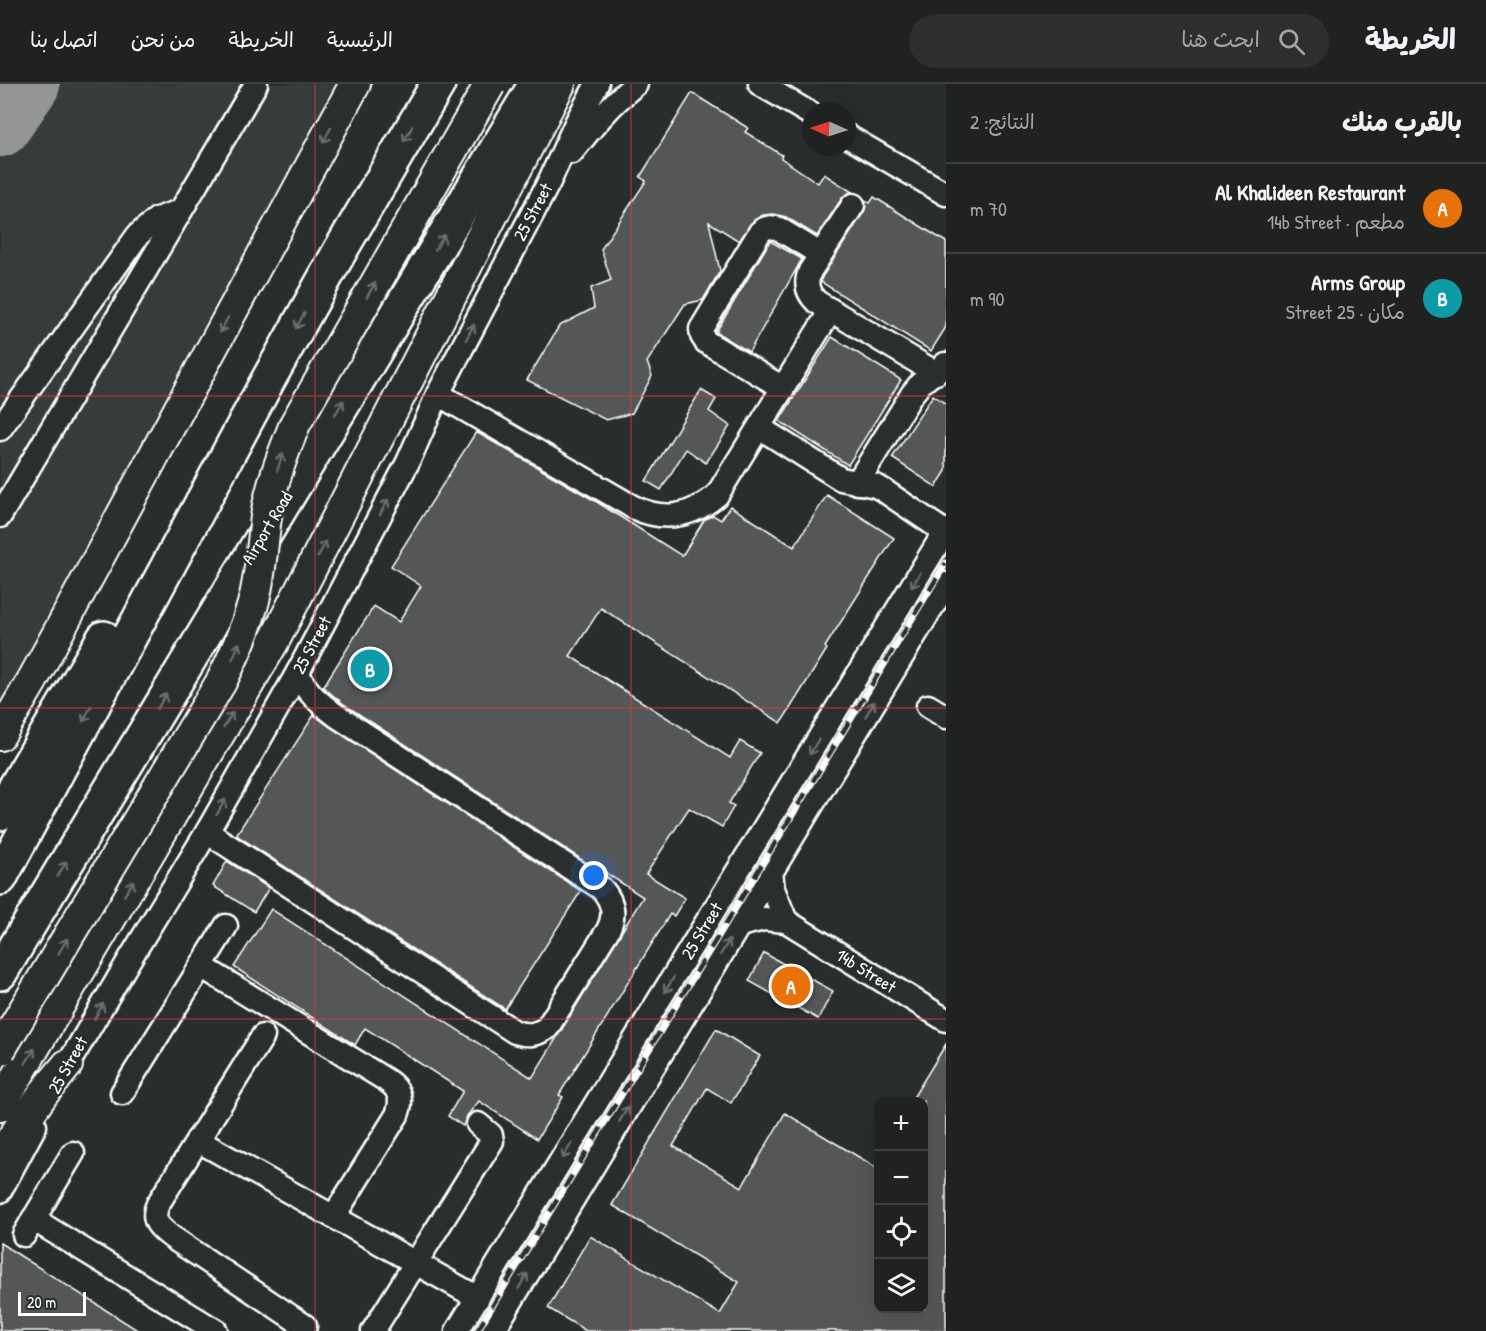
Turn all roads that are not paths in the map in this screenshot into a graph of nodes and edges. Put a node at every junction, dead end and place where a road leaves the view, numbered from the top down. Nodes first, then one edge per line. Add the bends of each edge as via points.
1 (256, 84) edge
2 (355, 84) edge
3 (438, 84) edge
4 (490, 84) edge
5 (536, 84) edge
6 (560, 84) edge
7 (597, 84) edge
8 (636, 84) edge
9 (760, 84) edge
10 (802, 109) edge
11 (856, 141) edge
12 (549, 182) junction
13 (946, 194) edge
14 (853, 205) dead end
15 (180, 211) junction
16 (820, 254) junction
17 (831, 310) junction
18 (941, 368) edge
19 (783, 388) junction
20 (438, 394) junction
21 (760, 428) junction
22 (0, 429) edge
23 (857, 483) junction
24 (195, 513) junction
25 (0, 516) edge
26 (946, 531) edge
27 (946, 584) edge
28 (298, 672) junction
29 (0, 735) edge
30 (0, 813) edge
31 (207, 832) junction
32 (771, 872) junction
33 (0, 878) edge
34 (786, 921) junction
35 (739, 925) junction
36 (226, 926) dead end
37 (201, 966) junction
38 (0, 973) edge
39 (946, 1020) edge
40 (263, 1036) dead end
41 (0, 1050) edge
42 (67, 1065) junction
43 (122, 1093) dead end
44 (0, 1106) edge
45 (478, 1124) dead end
46 (197, 1140) junction
47 (73, 1153) dead end
48 (0, 1156) edge
49 (0, 1191) edge
50 (334, 1216) junction
51 (416, 1263) junction
52 (478, 1298) junction
53 (305, 1326) dead end
54 (216, 1331) edge
55 (373, 1331) edge
56 (457, 1331) edge
57 (493, 1331) edge

1 - 15 street
2 -> 29 main road
3 -> 24 highway via 334,261
41 -> 4 main road, bridge via 221,682 253,604 272,487 295,424
38 -> 5 highway, Airport Road
44 -> 6 main road via 274,641
7 - 12 street, 25 Street
8 - 12 street via 594,124
9 - 10 street
11 - 13 street
20 -> 12 street, 25 Street
14 - 16 street
15 - 22 street via 157,219 138,235
15 - 25 street
16 - 17 street via 810,271 807,288 817,302
16 - 19 street via 772,226 765,228 701,329 706,342
17 - 18 street
17 - 19 street
18 - 23 street via 912,394
19 - 21 street
20 - 21 street via 633,507 662,516 692,512 717,495
28 -> 20 street, 25 Street via 408,462
21 - 23 street via 841,479
23 - 26 street via 876,486
24 - 30 highway via 122,607
24 -> 33 highway
26 -> 52 street, 25 Street
32 -> 27 street, 25 Street
31 -> 28 street, 25 Street
28 - 31 street via 311,694 336,716 601,888 608,894 613,912 608,930 547,1028 526,1035 515,1032
42 -> 31 street, 25 Street
32 - 34 street
32 - 35 street, 25 Street
34 - 35 street via 765,919
34 - 39 street, 14b Street
57 -> 35 street, 25 Street
36 - 37 street
37 - 43 street
37 - 50 street via 386,1080 399,1095 397,1115
40 - 46 street
42 - 48 main road
42 - 49 street, 25 Street
45 - 51 street via 491,1135 492,1141
46 - 50 street
46 - 53 street via 158,1204 155,1221 173,1238
47 - 54 street via 28,1227
50 - 51 street
51 - 52 street
51 - 55 street
52 - 56 street, 25 Street

